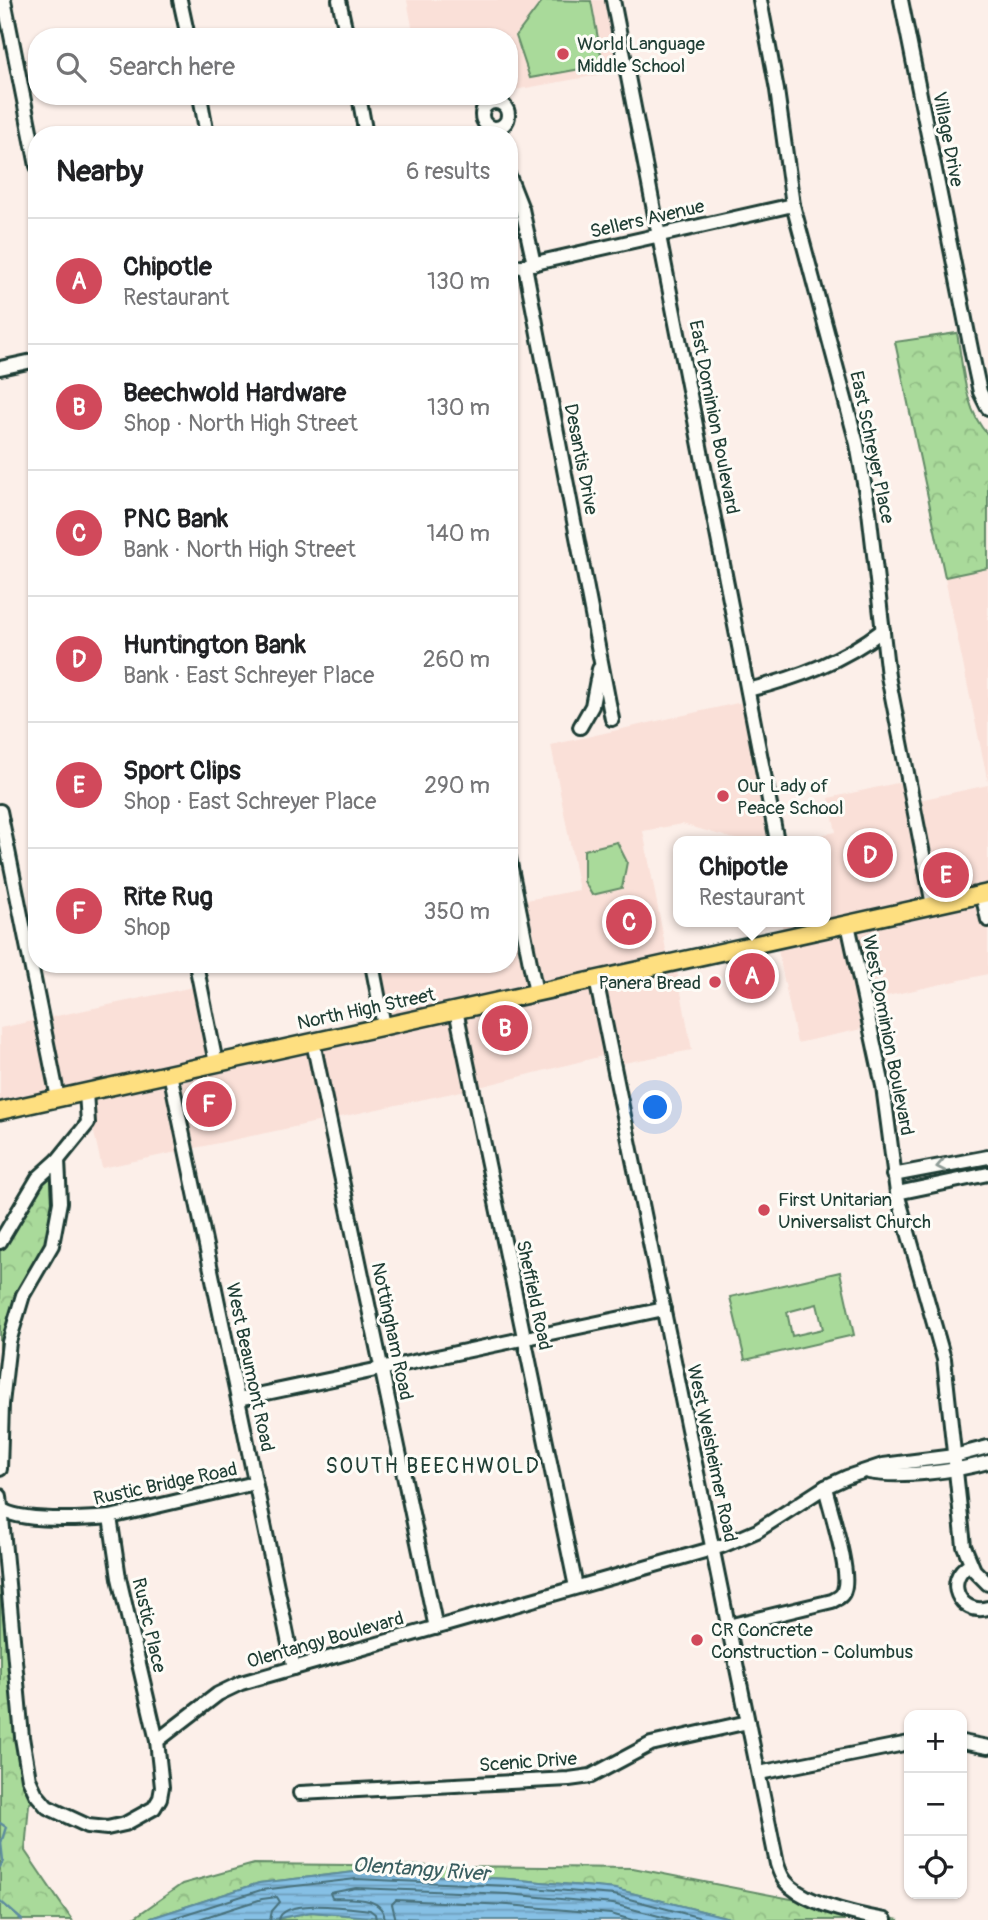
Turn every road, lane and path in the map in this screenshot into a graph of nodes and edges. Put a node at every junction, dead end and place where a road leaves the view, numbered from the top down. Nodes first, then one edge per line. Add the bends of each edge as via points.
1 (4, 0) edge
2 (180, 0) edge
3 (339, 0) edge
4 (613, 0) edge
5 (760, 0) edge
6 (901, 0) edge
7 (186, 28) edge
8 (345, 28) edge
9 (202, 105) edge
10 (361, 105) edge
11 (29, 126) edge
12 (205, 126) edge
13 (364, 126) edge
14 (518, 199) edge
15 (793, 205) junction
16 (660, 234) junction
17 (530, 265) junction
18 (518, 267) edge
19 (28, 362) edge
20 (0, 368) edge
21 (988, 408) edge
22 (883, 630) junction
23 (600, 658) junction
24 (748, 690) junction
25 (612, 719) dead end
26 (580, 727) dead end
27 (0, 811) edge
28 (776, 836) edge
29 (985, 894) edge
30 (518, 903) edge
31 (933, 905) junction
32 (988, 920) edge
33 (848, 924) junction
34 (831, 926) edge
35 (816, 927) edge
36 (794, 929) edge
37 (28, 950) edge
38 (33, 973) edge
39 (198, 973) edge
40 (374, 973) edge
41 (596, 979) junction
42 (536, 993) junction
43 (456, 1010) junction
44 (384, 1026) junction
45 (313, 1042) junction
46 (216, 1063) junction
47 (170, 1073) junction
48 (86, 1092) junction
49 (58, 1098) junction
50 (0, 1111) edge
51 (988, 1157) edge
52 (58, 1160) junction
53 (988, 1174) edge
54 (893, 1175) junction
55 (897, 1194) junction
56 (0, 1242) edge
57 (664, 1309) junction
58 (524, 1339) junction
59 (381, 1368) junction
60 (238, 1398) junction
61 (1, 1404) edge
62 (988, 1447) edge
63 (955, 1462) junction
64 (988, 1462) edge
65 (0, 1469) edge
66 (255, 1483) junction
67 (825, 1487) junction
68 (0, 1496) edge
69 (0, 1508) edge
70 (110, 1517) junction
71 (713, 1548) junction
72 (970, 1564) junction
73 (987, 1583) edge
74 (576, 1587) junction
75 (988, 1608) edge
76 (728, 1626) junction
77 (436, 1628) junction
78 (294, 1668) junction
79 (748, 1722) junction
80 (157, 1741) junction
81 (967, 1743) edge
82 (904, 1744) edge
83 (988, 1747) edge
84 (759, 1773) junction
85 (300, 1793) dead end
86 (885, 1920) edge

1 - 11 street
2 - 7 street
3 - 8 street
4 - 16 street, East Dominion Boulevard
5 - 15 street, East Schreyer Place
6 - 21 street, Village Drive via 974,365
9 - 12 street
10 - 13 street
14 - 17 street, Desantis Drive
15 - 16 street, Sellers Avenue
15 - 22 street, East Schreyer Place via 857,444
16 - 17 street, Sellers Avenue
16 - 24 street, East Dominion Boulevard
17 - 18 street, Sellers Avenue
17 - 23 street, Desantis Drive
19 - 20 street
22 - 24 street via 827,665
22 - 31 street, East Schreyer Place
23 - 25 street, Desantis Drive
23 - 26 street, Desantis Drive via 592,706
24 - 28 street, East Dominion Boulevard
27 - 37 street
29 - 31 main road, North High Street
29 - 32 street
30 - 42 street
31 - 33 main road, North High Street
33 - 34 main road, North High Street
33 - 54 street, West Dominion Boulevard via 883,1086
35 - 36 main road, North High Street
36 - 41 main road, North High Street
38 - 49 street
39 - 46 street
40 - 44 street
41 - 42 main road, North High Street
41 - 57 street, West Weisheimer Road
42 - 43 main road, North High Street
43 - 44 main road, North High Street
43 - 58 street, Sheffield Road
44 - 45 main road, North High Street
45 - 46 main road, North High Street
45 - 59 street, Nottingham Road
46 - 47 main road, North High Street
47 - 48 main road, North High Street
47 - 60 street, West Beaumont Road
48 - 49 main road, North High Street
48 - 52 street via 88,1124
49 - 50 main road, North High Street
51 -> 54 street
52 - 56 street via 38,1178
52 - 61 street via 60,1202 52,1245 23,1295 9,1342
53 - 55 street
54 - 55 street, West Dominion Boulevard
55 - 63 street, West Dominion Boulevard via 944,1359
57 - 58 street
57 - 71 street, West Weisheimer Road
58 - 59 street
58 - 74 street, Sheffield Road
59 - 60 street
59 - 77 street, Nottingham Road
60 - 66 street, West Beaumont Road
61 - 65 street
62 - 63 street
63 - 64 street
63 - 67 street, Olentangy Boulevard via 885,1475 869,1472
63 - 72 street, West Dominion Boulevard
66 - 70 street, Rustic Bridge Road
66 - 78 street, West Beaumont Road
67 - 71 street, Olentangy Boulevard via 757,1531
67 - 76 street via 844,1567 842,1595
68 - 69 street
69 - 70 street, Rustic Bridge Road via 13,1516
69 - 80 street via 22,1737 36,1794 47,1807 88,1826 125,1824 154,1808 160,1798
70 - 80 street, Rustic Place via 119,1578
71 - 74 street, Olentangy Boulevard
71 - 76 street, West Weisheimer Road
72 - 73 street, West Dominion Boulevard
72 - 75 street via 959,1573 955,1587 960,1601 973,1609
74 - 77 street, Olentangy Boulevard
76 - 79 street, West Weisheimer Road
77 - 78 street, Olentangy Boulevard
78 - 80 street, Olentangy Boulevard via 227,1689
79 - 84 street, West Weisheimer Road
79 - 85 street, Scenic Drive via 651,1744 591,1776
81 - 83 street
82 - 84 street
84 - 86 street, West Weisheimer Road via 785,1882 831,1906

